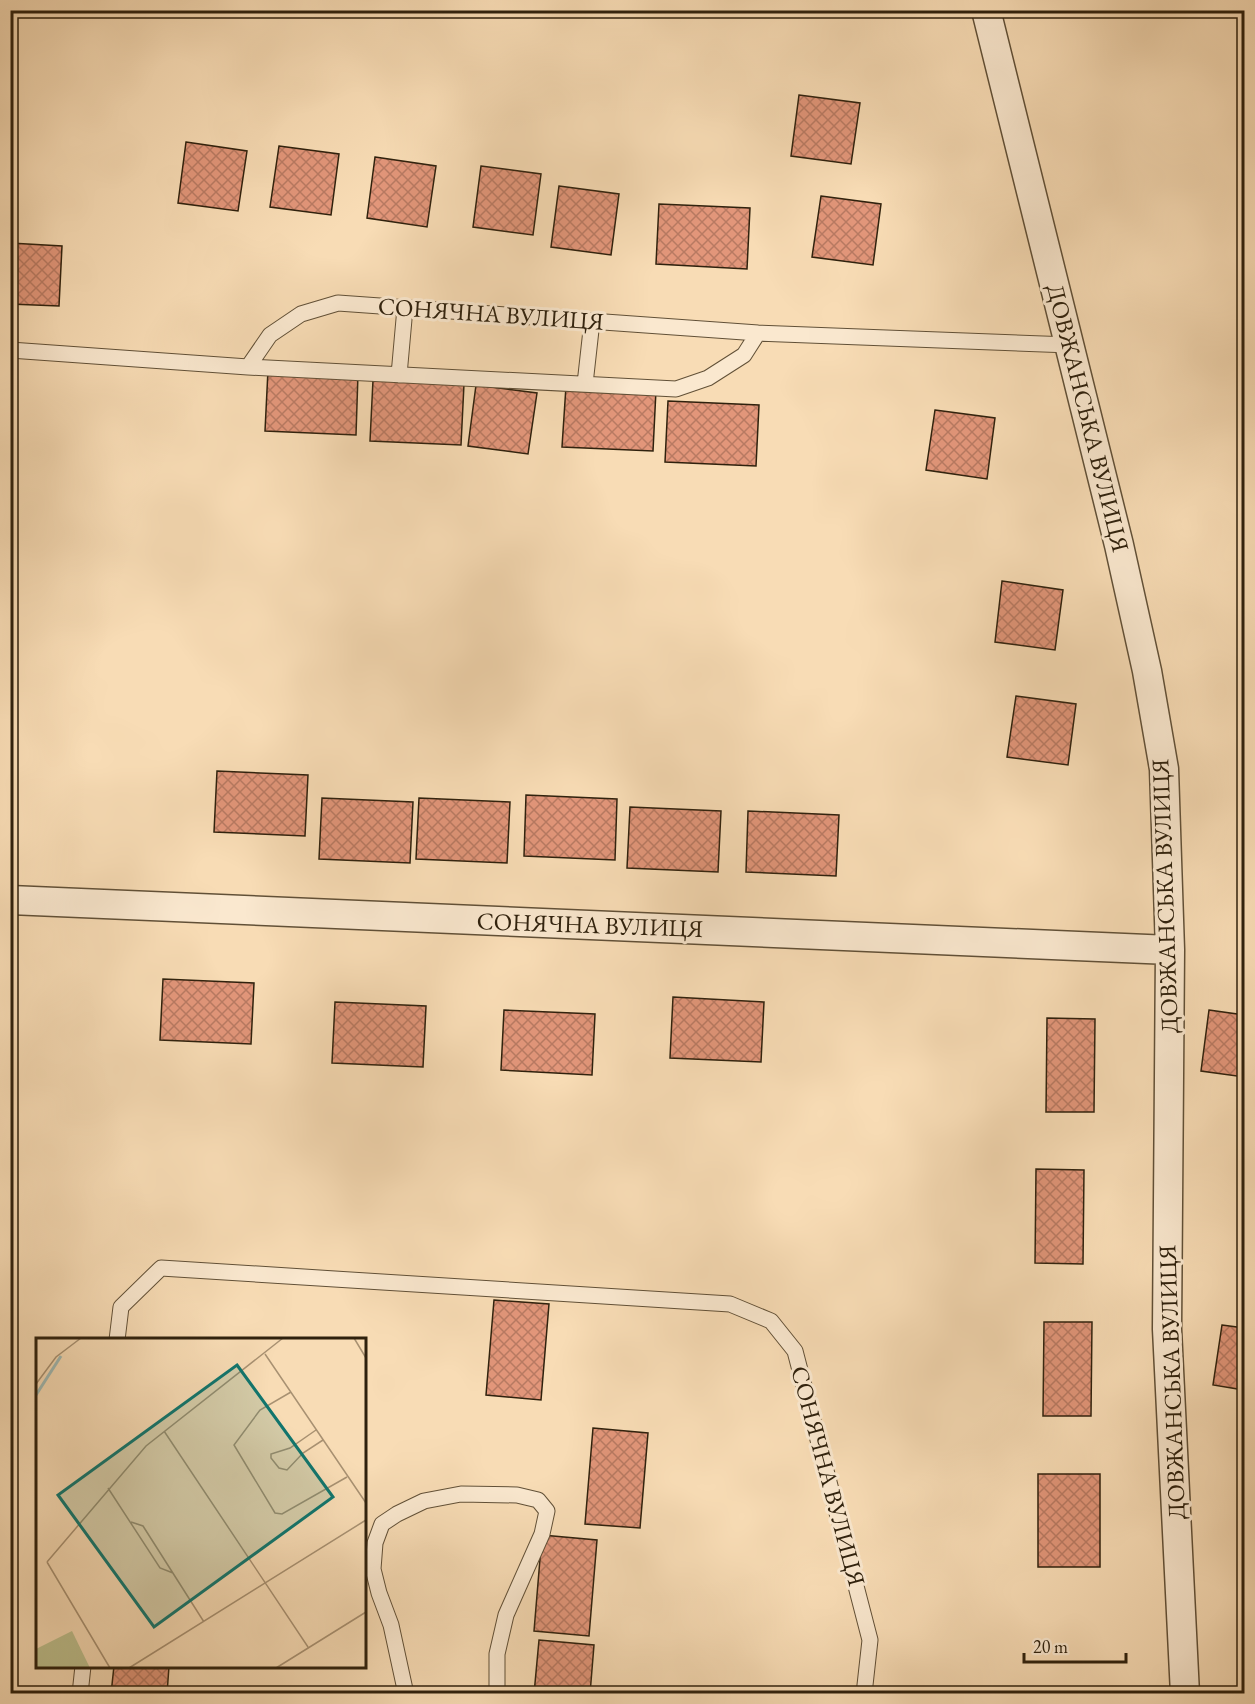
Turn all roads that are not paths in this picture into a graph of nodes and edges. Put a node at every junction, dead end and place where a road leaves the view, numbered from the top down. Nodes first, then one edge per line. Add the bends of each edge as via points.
1 (986, 10) edge
2 (405, 308) junction
3 (592, 321) junction
4 (758, 333) junction
5 (1070, 345) junction
6 (10, 350) edge
7 (248, 367) junction
8 (399, 375) junction
9 (585, 384) junction
10 (10, 900) edge
11 (1170, 950) junction
12 (117, 1338) edge
13 (83, 1668) edge
14 (80, 1694) edge
15 (406, 1694) edge
16 (497, 1694) edge
17 (864, 1694) edge
18 (1185, 1694) edge

1 - 5 street, ДОВЖАНСЬКА ВУЛИЦЯ
2 - 3 lane, СОНЯЧНА ВУЛИЦЯ
2 - 7 lane, СОНЯЧНА ВУЛИЦЯ via 338,303 301,314 270,335
2 - 8 lane
3 - 4 lane, СОНЯЧНА ВУЛИЦЯ
3 - 9 lane
4 - 5 lane, СОНЯЧНА ВУЛИЦЯ
4 - 9 lane via 744,356 708,378 676,389
5 - 11 street, ДОВЖАНСЬКА ВУЛИЦЯ via 1122,557 1164,769
6 - 7 lane
7 - 8 lane
8 - 9 lane
10 - 11 street, СОНЯЧНА ВУЛИЦЯ
11 - 18 street, ДОВЖАНСЬКА ВУЛИЦЯ via 1167,1329
12 - 17 lane, СОНЯЧНА ВУЛИЦЯ via 121,1307 161,1268 730,1304 771,1321 795,1352 870,1640
13 - 14 lane
15 - 16 lane via 391,1624 373,1569 375,1543 382,1524 424,1501 460,1494 517,1495 538,1500 547,1511 542,1534 506,1615 497,1654

